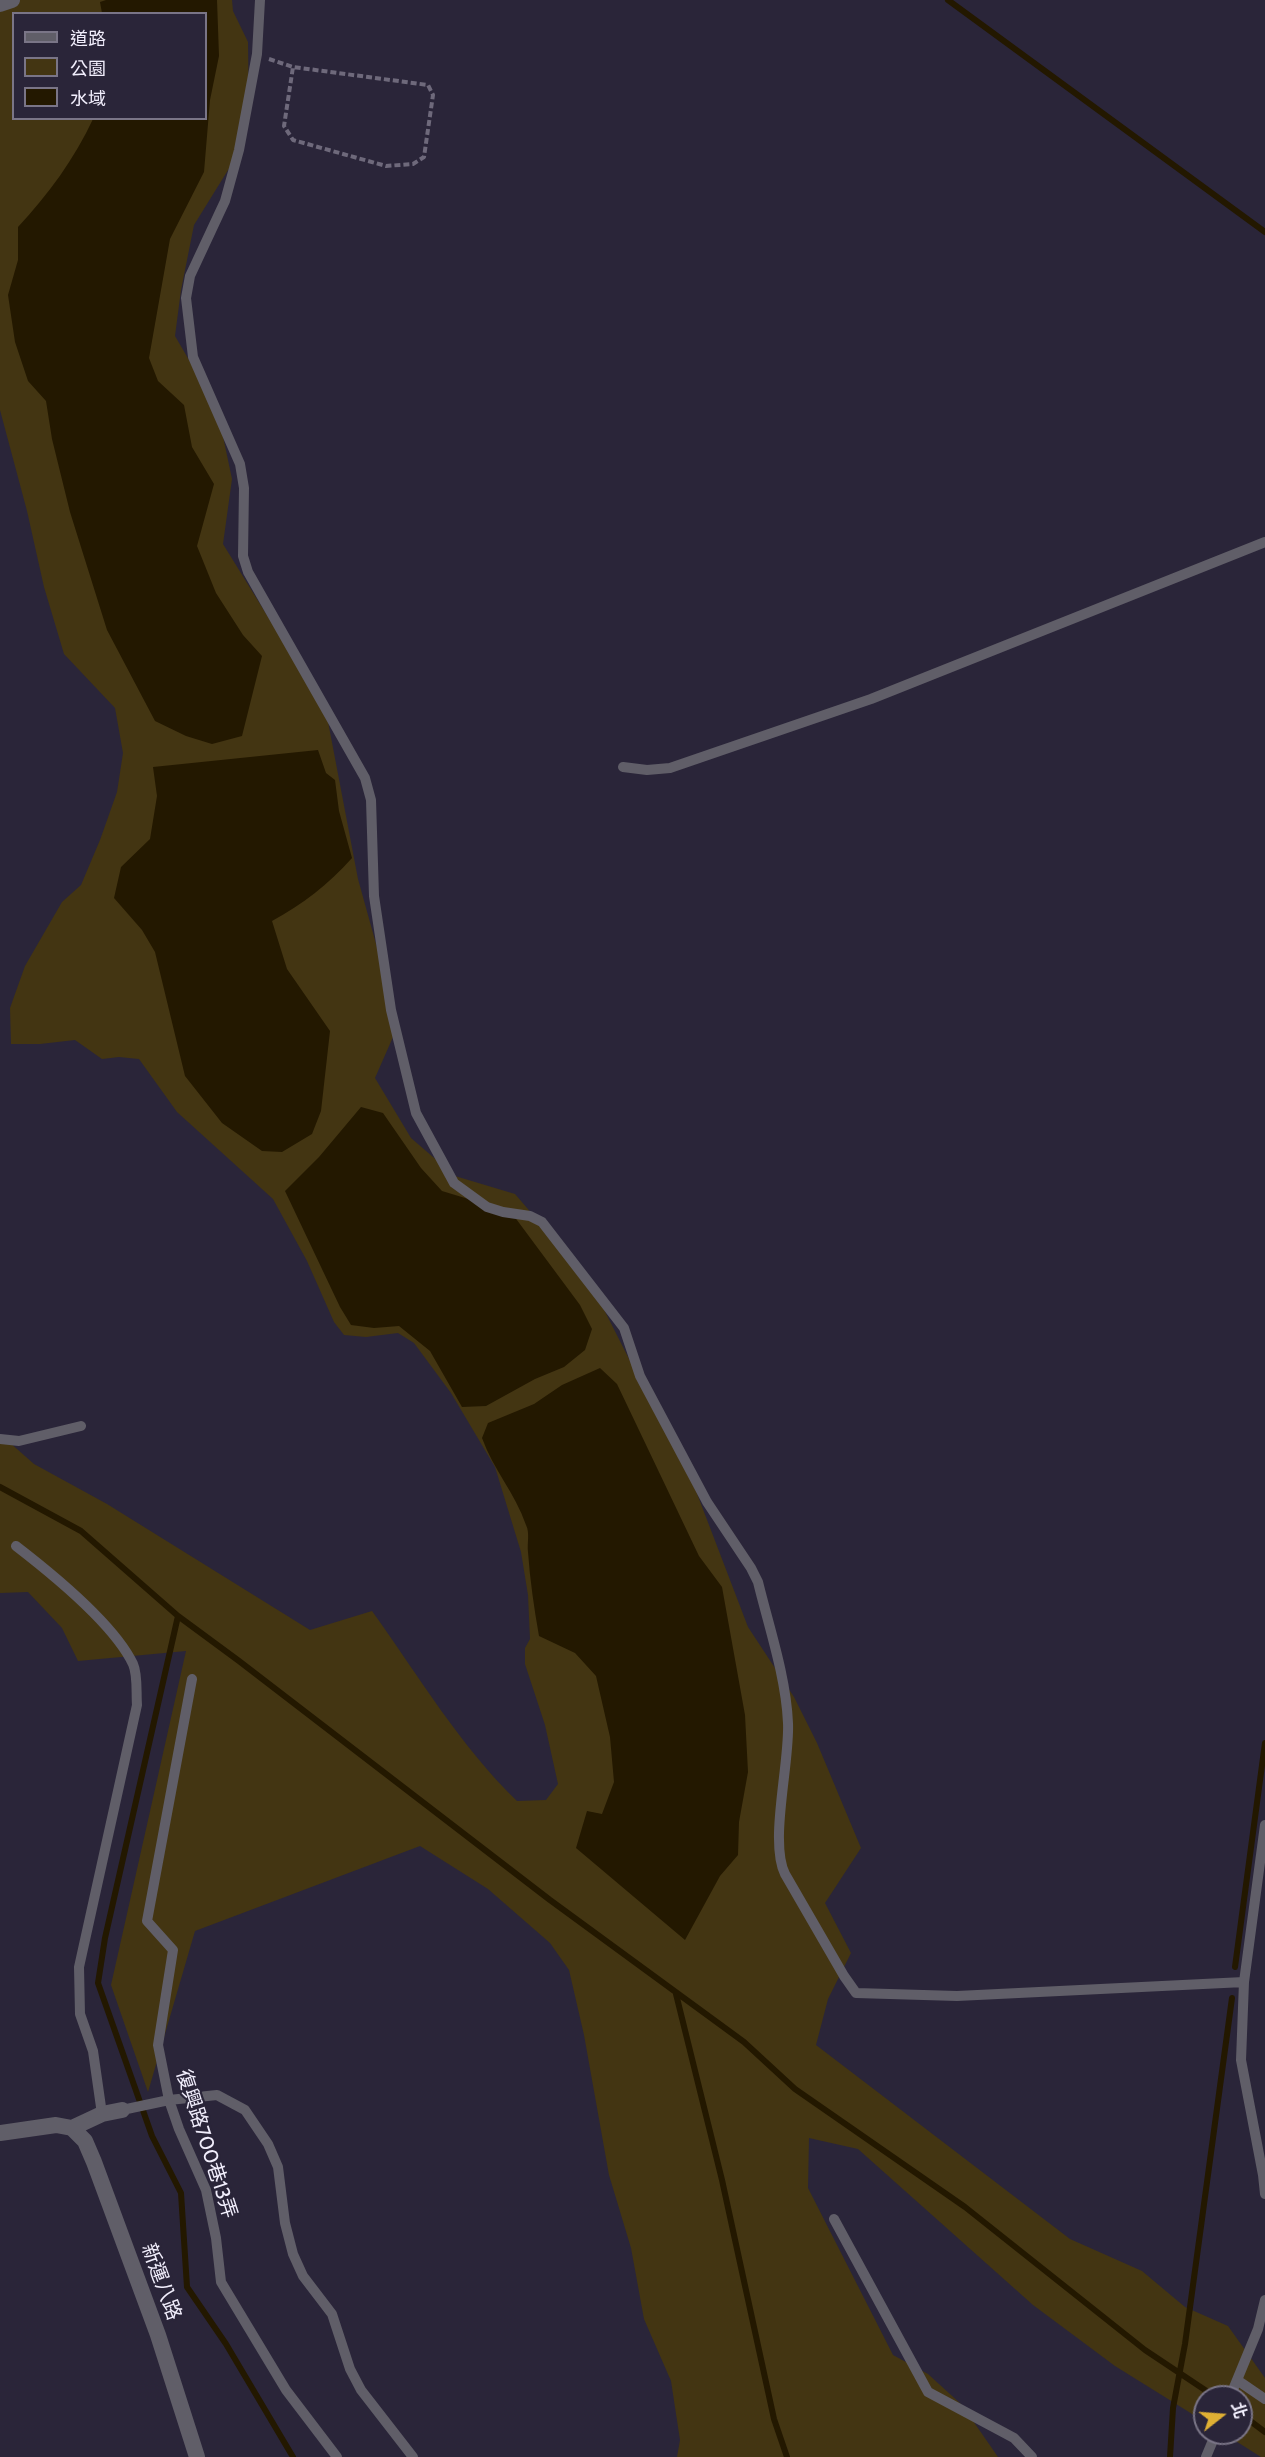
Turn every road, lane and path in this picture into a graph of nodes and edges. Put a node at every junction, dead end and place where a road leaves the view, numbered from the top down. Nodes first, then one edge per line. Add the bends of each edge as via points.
1 (12, 0) edge
2 (260, 0) edge
3 (0, 4) edge
4 (257, 54) junction
5 (293, 67) junction
6 (1265, 542) edge
7 (623, 767) dead end
8 (81, 1426) dead end
9 (0, 1439) edge
10 (16, 1546) dead end
11 (192, 1679) dead end
12 (1265, 1825) edge
13 (1244, 1982) junction
14 (168, 2100) junction
15 (122, 2110) joint
16 (102, 2114) junction
17 (72, 2128) junction
18 (0, 2133) edge
19 (1265, 2194) edge
20 (834, 2218) dead end
21 (1265, 2300) edge
22 (1238, 2380) junction
23 (1236, 2385) edge
24 (1265, 2399) edge
25 (197, 2457) edge
26 (337, 2457) edge
27 (412, 2457) edge
28 (1032, 2457) edge

1 - 3 street
2 - 4 lane
4 - 5 path
4 - 13 lane via 225,201 190,276 186,298 193,357 240,464 244,488 243,556 248,572 365,778 371,800 374,896 391,1010 416,1113 454,1183 487,1207 542,1221 624,1328 640,1376 707,1502 758,1582 788,1716 779,1864 856,1993 957,1996
5 - 5 path via 428,85 434,95 424,157 413,164 386,166 293,140 284,126
6 - 7 lane via 861,703 669,768
8 - 9 lane via 19,1441
10 - 16 lane via 112,1632 134,1665 137,1705 79,1967 80,2014 93,2051
11 - 14 lane, 復興路700巷13弄 via 147,1922 173,1950 158,2044
12 - 13 lane
13 - 19 lane via 1241,2060
14 - 15 lane
14 - 26 lane, 復興路700巷13弄 via 206,2190 221,2282 286,2391
14 - 27 lane via 217,2095 245,2110 255,2122 278,2167 285,2223 303,2276 332,2314 361,2390
15 - 16 street
16 - 17 street
17 - 18 street via 56,2125
17 - 25 street, 新運八路 via 85,2141 94,2162 158,2335
20 - 28 lane via 928,2392 1014,2438
21 - 22 lane
22 - 23 lane
22 - 24 lane

